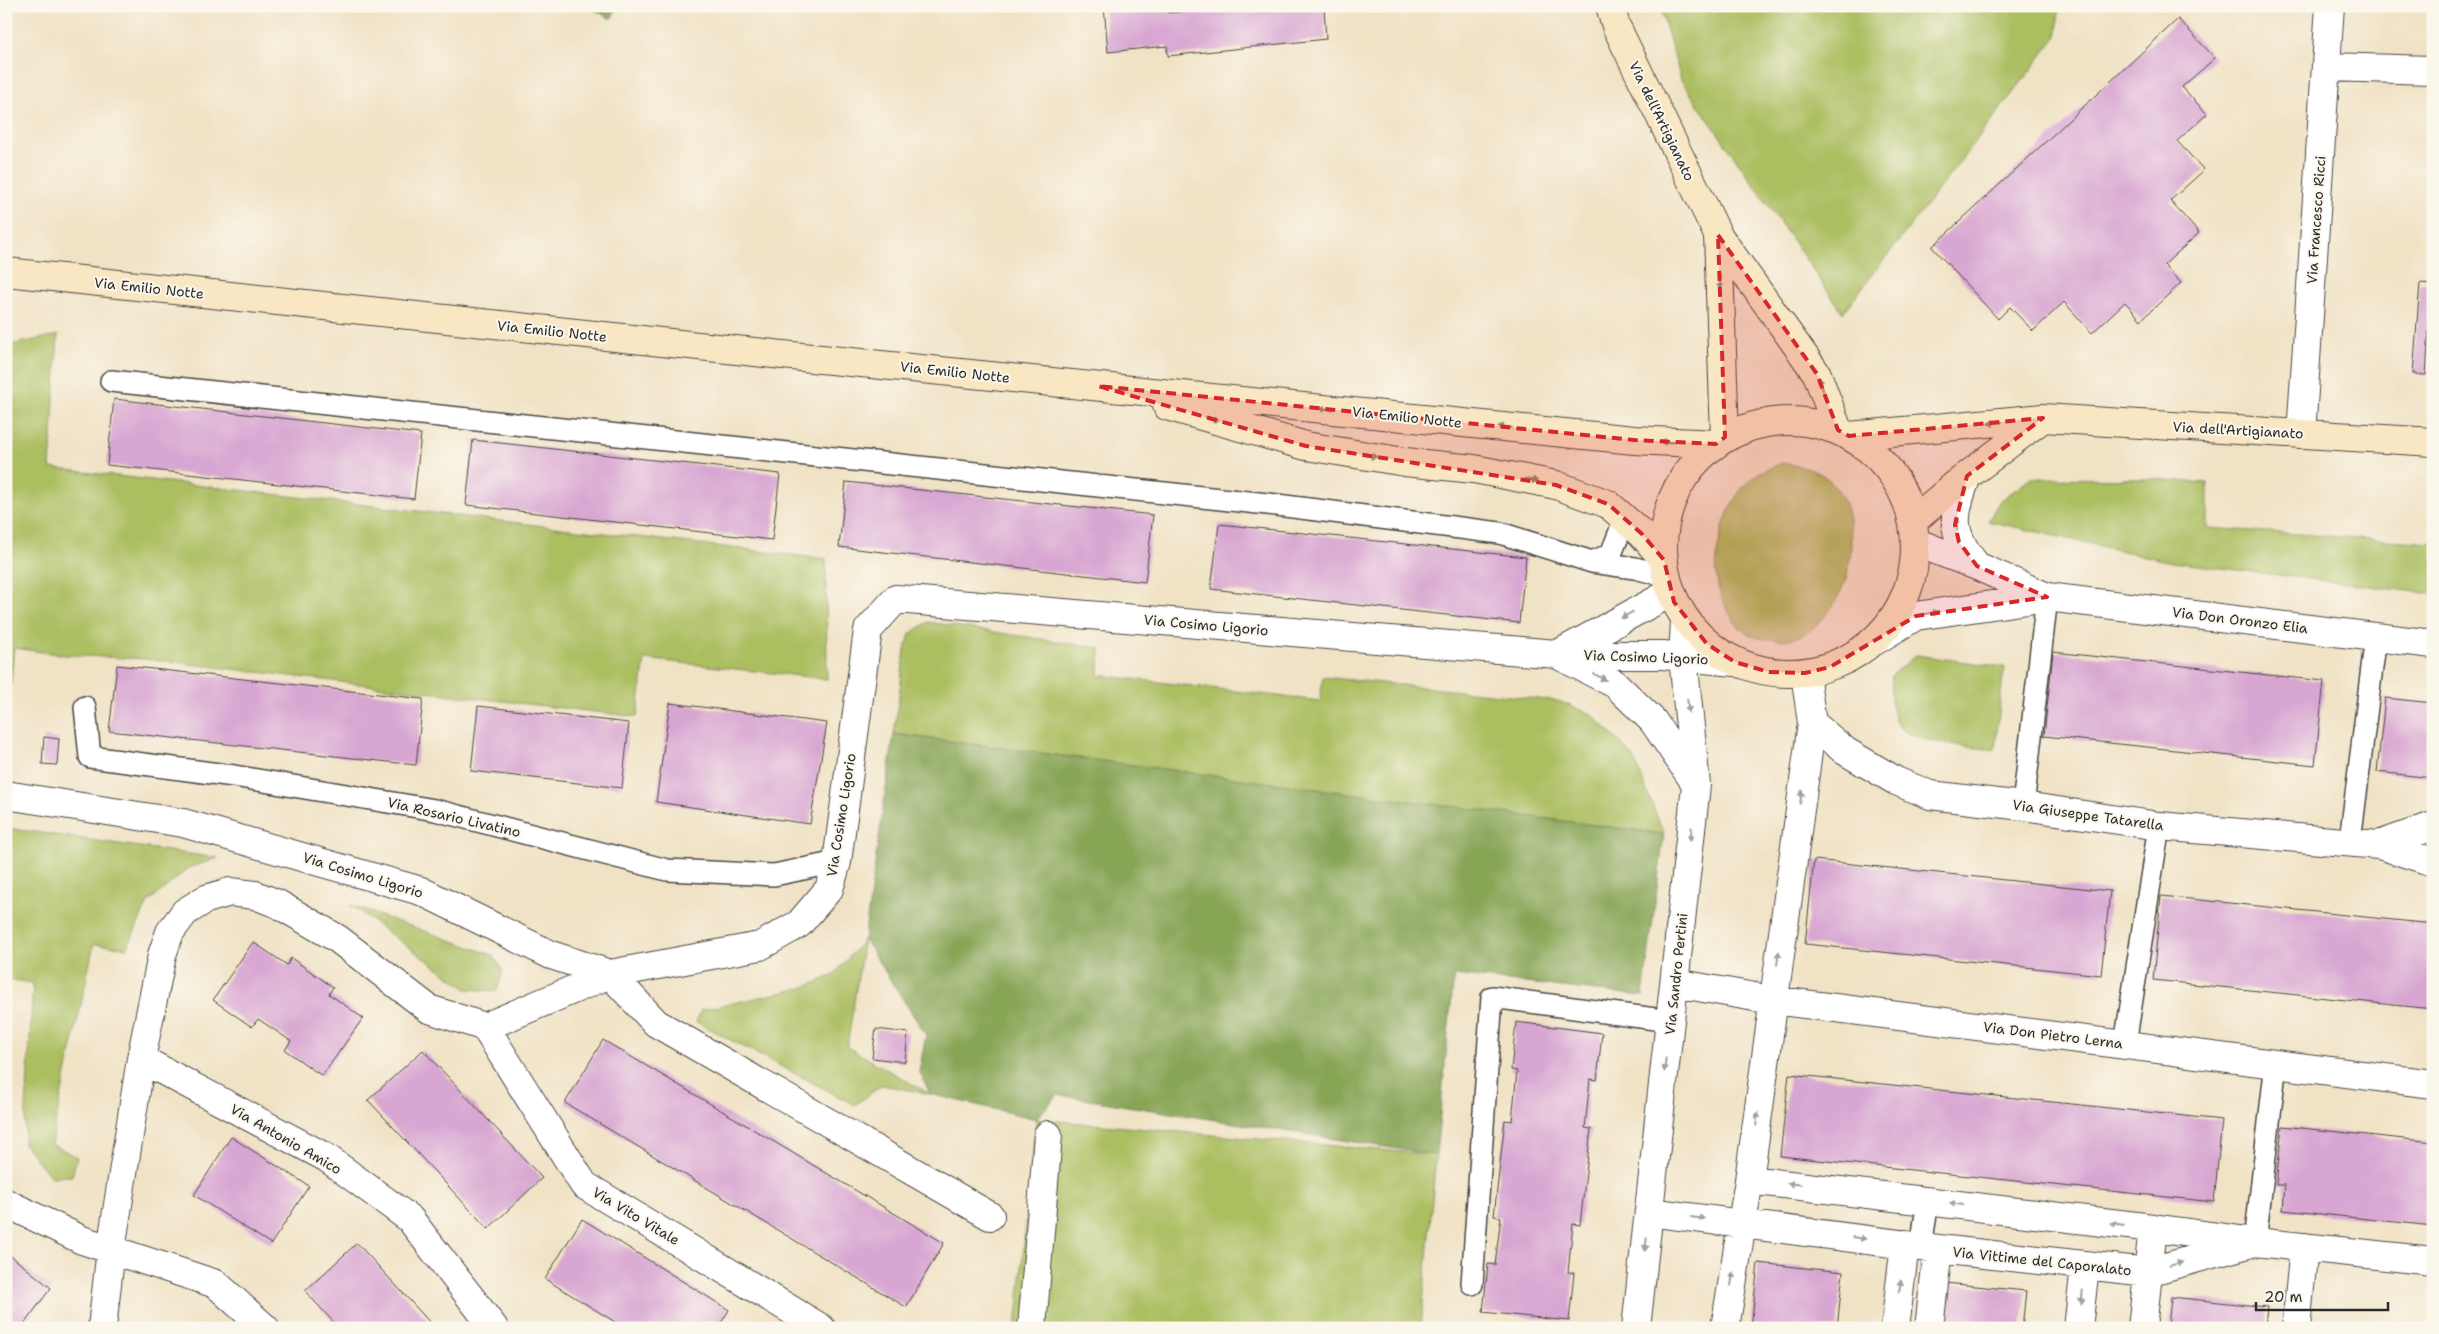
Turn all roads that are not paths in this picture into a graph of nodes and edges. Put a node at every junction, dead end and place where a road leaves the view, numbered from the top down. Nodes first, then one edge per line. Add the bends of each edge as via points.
1 (1610, 6) edge
2 (2330, 6) edge
3 (2326, 66) junction
4 (2433, 70) edge
5 (1718, 235) junction
6 (6, 272) edge
7 (111, 381) dead end
8 (1098, 386) junction
9 (2044, 418) junction
10 (1843, 433) junction
11 (2301, 434) junction
12 (1720, 440) junction
13 (2433, 442) edge
14 (1967, 476) junction
15 (1625, 519) junction
16 (1914, 531) junction
17 (1592, 562) junction
18 (1978, 566) junction
19 (1667, 576) junction
20 (2047, 597) junction
21 (1685, 620) junction
22 (2376, 636) junction
23 (1873, 642) junction
24 (2433, 644) edge
25 (1557, 654) junction
26 (1682, 658) junction
27 (1734, 662) junction
28 (1804, 673) junction
29 (85, 707) dead end
30 (1812, 723) junction
31 (1696, 785) junction
32 (6, 795) edge
33 (2023, 806) junction
34 (2159, 826) junction
35 (2433, 826) edge
36 (2350, 841) junction
37 (2379, 844) junction
38 (837, 862) junction
39 (2433, 862) edge
40 (610, 974) junction
41 (1675, 983) junction
42 (1772, 1000) junction
43 (1670, 1021) junction
44 (485, 1028) junction
45 (2125, 1044) junction
46 (141, 1059) junction
47 (2276, 1064) junction
48 (2433, 1084) edge
49 (1048, 1135) dead end
50 (1748, 1180) junction
51 (1928, 1200) junction
52 (6, 1203) edge
53 (1650, 1212) junction
54 (990, 1216) dead end
55 (1740, 1223) junction
56 (2153, 1228) junction
57 (2255, 1242) junction
58 (1922, 1247) junction
59 (2304, 1247) junction
60 (111, 1249) junction
61 (2433, 1261) edge
62 (2086, 1267) junction
63 (2148, 1272) junction
64 (1472, 1284) dead end
65 (102, 1328) edge
66 (265, 1328) edge
67 (494, 1328) edge
68 (821, 1328) edge
69 (1032, 1328) edge
70 (1636, 1328) edge
71 (1725, 1328) edge
72 (1895, 1328) edge
73 (1929, 1328) edge
74 (2078, 1328) edge
75 (2142, 1328) edge
76 (2296, 1328) edge

1 - 5 street, Via dell'Artigianato via 1616,26
2 - 3 street, Via Francesco Ricci
3 - 4 street
3 - 11 street, Via Francesco Ricci
10 -> 5 street, Via dell'Artigianato via 1817,374
5 -> 12 street, Via dell'Artigianato
6 - 8 street, Via Emilio Notte
7 - 17 lane via 1277,505 1500,533
12 -> 8 street, Via Emilio Notte via 1634,440
8 -> 15 street, Via Emilio Notte via 1306,446 1474,469 1556,485 1608,504
9 -> 10 street, Via dell'Artigianato
9 - 11 street, Via dell'Artigianato
9 - 14 street
10 - 12 street via 1796,420 1759,423
10 - 16 street via 1863,443 1888,468 1906,498
11 - 13 street, Via dell'Artigianato
12 - 19 street via 1692,464 1670,500 1661,541
14 - 16 street
18 -> 14 street via 1959,542 1955,525
15 - 17 lane via 1611,554
15 - 19 street, Via Emilio Notte via 1642,534
16 - 18 street, Via Don Oronzo Elia
16 - 23 street via 1914,572 1899,610
17 - 19 lane
18 - 20 street, Via Don Oronzo Elia
19 - 21 street
19 -> 25 street, Via Cosimo Ligorio
20 - 22 street, Via Don Oronzo Elia
23 -> 20 street, Via Don Oronzo Elia via 1916,616
20 - 33 lane
21 - 26 street, Via Sandro Pertini
21 - 27 street via 1707,644
22 - 24 street, Via Don Oronzo Elia
22 - 36 lane
23 - 28 street via 1853,656
25 - 26 street, Via Cosimo Ligorio
25 -> 31 street, Via Cosimo Ligorio via 1615,684 1653,721
25 - 38 street, Via Cosimo Ligorio via 896,599 868,630
26 - 27 street, Via Cosimo Ligorio
26 -> 31 street, Via Sandro Pertini
27 - 28 street via 1769,672
28 - 30 street
29 - 38 lane, Via Rosario Livatino via 90,757 234,776 435,810 667,870 774,875
30 - 33 street, Via Giuseppe Tatarella via 1845,751 1896,781 1930,795
42 -> 30 street
31 -> 41 street, Via Sandro Pertini
32 - 40 street, Via Cosimo Ligorio via 183,822 421,891 551,955
33 - 34 street, Via Giuseppe Tatarella
34 - 36 street, Via Giuseppe Tatarella
34 - 45 lane
35 - 37 street
36 - 37 street, Via Giuseppe Tatarella
37 - 39 street, Via Giuseppe Tatarella
38 - 40 street, Via Cosimo Ligorio via 829,889 799,924 760,946
40 - 44 street
40 - 54 street via 656,1023
41 - 42 street, Via Don Pietro Lerna
41 - 43 street, Via Sandro Pertini
42 - 45 street, Via Don Pietro Lerna
50 -> 42 street
43 -> 53 street, Via Sandro Pertini
43 - 64 lane via 1492,997
44 - 46 street via 429,1009 338,939 278,904 255,894 230,892 206,899 185,912 170,932
44 - 68 street, Via Vito Vitale via 584,1186
45 - 47 street, Via Don Pietro Lerna
46 - 60 street
46 - 67 street, Via Antonio Amico via 327,1158 410,1218
47 - 48 street, Via Don Pietro Lerna
47 - 57 lane
49 - 69 street
51 -> 50 street
50 - 55 street
56 -> 51 street
51 - 58 lane
52 - 60 street via 82,1240
53 -> 55 street, Via Vittime del Caporalato
53 -> 70 street, Via Sandro Pertini
55 -> 58 street, Via Vittime del Caporalato
71 -> 55 street
56 - 57 street
56 - 63 street
57 - 59 street, Via Vittime del Caporalato
63 -> 57 street, Via Vittime del Caporalato
58 - 62 street, Via Vittime del Caporalato
72 -> 58 street
58 - 73 street
59 - 61 street, Via Vittime del Caporalato
59 - 76 street
60 - 65 street
60 - 66 street via 216,1284
62 - 63 street, Via Vittime del Caporalato
62 -> 74 street
63 - 75 street

